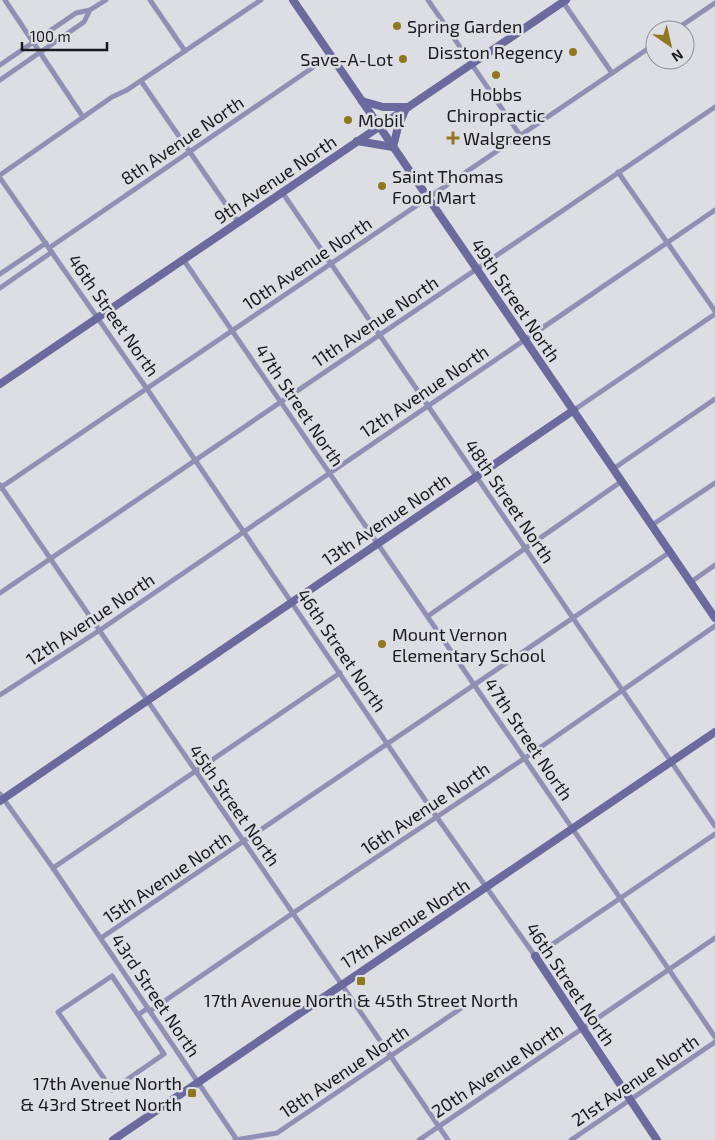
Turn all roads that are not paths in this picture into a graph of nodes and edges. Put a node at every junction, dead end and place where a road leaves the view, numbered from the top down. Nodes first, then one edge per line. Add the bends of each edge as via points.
1 (5, 0) edge
2 (106, 0) edge
3 (150, 0) edge
4 (261, 0) edge
5 (293, 0) edge
6 (428, 0) edge
7 (564, 1) edge
8 (713, 4) edge
9 (90, 10) junction
10 (690, 20) edge
11 (34, 42) junction
12 (185, 51) junction
13 (645, 51) edge
14 (41, 52) junction
15 (330, 55) junction
16 (471, 64) junction
17 (0, 65) edge
18 (612, 73) junction
19 (0, 80) edge
20 (141, 81) junction
21 (362, 101) junction
22 (408, 107) junction
23 (715, 107) edge
24 (83, 116) junction
25 (379, 126) junction
26 (520, 135) junction
27 (358, 141) junction
28 (393, 147) junction
29 (189, 151) junction
30 (618, 172) junction
31 (0, 176) edge
32 (282, 192) junction
33 (428, 198) junction
34 (715, 210) edge
35 (238, 222) junction
36 (667, 243) junction
37 (49, 248) junction
38 (183, 259) junction
39 (331, 264) junction
40 (477, 269) junction
41 (0, 274) edge
42 (0, 288) edge
43 (715, 313) edge
44 (97, 318) junction
45 (232, 330) junction
46 (380, 334) junction
47 (525, 339) junction
48 (0, 384) edge
49 (147, 389) junction
50 (715, 399) edge
51 (281, 401) junction
52 (428, 405) junction
53 (574, 410) junction
54 (195, 460) junction
55 (613, 469) junction
56 (329, 472) junction
57 (477, 475) junction
58 (622, 482) junction
59 (715, 483) edge
60 (0, 487) edge
61 (652, 525) junction
62 (244, 532) junction
63 (378, 544) junction
64 (526, 547) junction
65 (670, 552) junction
66 (51, 559) junction
67 (715, 565) edge
68 (691, 582) junction
69 (0, 593) edge
70 (291, 602) junction
71 (428, 616) junction
72 (715, 618) edge
73 (574, 619) junction
74 (715, 626) edge
75 (100, 630) junction
76 (340, 673) junction
77 (475, 686) junction
78 (622, 690) junction
79 (0, 696) edge
80 (146, 701) junction
81 (715, 732) edge
82 (388, 744) junction
83 (525, 758) junction
84 (672, 762) junction
85 (196, 773) junction
86 (1, 798) edge
87 (436, 816) junction
88 (715, 826) edge
89 (573, 828) junction
90 (715, 834) edge
91 (244, 843) junction
92 (53, 868) junction
93 (487, 888) junction
94 (620, 898) junction
95 (293, 913) junction
96 (101, 938) junction
97 (715, 938) edge
98 (536, 956) junction
99 (669, 970) junction
100 (342, 983) junction
101 (460, 1009) dead end
102 (149, 1010) junction
103 (138, 1014) junction
104 (582, 1029) junction
105 (715, 1037) edge
106 (715, 1042) edge
107 (391, 1055) junction
108 (198, 1082) junction
109 (630, 1100) junction
110 (438, 1126) junction
111 (112, 1140) edge
112 (236, 1140) edge
113 (419, 1140) edge
114 (448, 1140) edge
115 (572, 1140) edge
116 (657, 1140) edge

1 - 11 street
2 - 9 street
3 - 12 street
4 - 12 street
5 - 15 street, 49th Street North
6 - 16 street
7 - 16 street, 9th Avenue North
7 - 18 street
8 - 10 street
9 - 11 street via 76,13
9 - 14 street via 84,22
11 - 14 street
11 - 17 street
12 - 20 street
13 - 18 street, 10th Avenue North
14 - 19 street
14 - 24 street
15 - 21 street, 49th Street North
15 - 29 street, 8th Avenue North
16 - 22 street, 9th Avenue North
16 - 26 street
18 - 26 street, 10th Avenue North
20 - 24 street
20 - 29 street
21 - 22 street via 383,107
21 - 25 street, 49th Street North
22 - 25 street, 9th Avenue North
22 - 28 street
23 - 30 street, 11th Avenue North
24 - 31 street
25 - 27 street, 9th Avenue North
25 - 28 street, 49th Street North
26 - 33 street, 10th Avenue North
27 - 28 street
27 - 32 street, 9th Avenue North
28 - 33 street, 49th Street North
29 - 35 street
29 - 37 street, 8th Avenue North
30 - 36 street
30 - 40 street, 11th Avenue North
31 - 37 street, 46th Street North
32 - 35 street, 9th Avenue North
32 - 39 street, 48th Street North
33 - 39 street, 10th Avenue North
33 - 40 street, 49th Street North
34 - 36 street, 12th Avenue North
35 - 38 street, 9th Avenue North
36 - 43 street
36 - 47 street, 12th Avenue North
37 - 41 street, 8th Avenue North
37 - 42 street, 8th Avenue North
37 - 44 street, 46th Street North
38 - 44 street, 9th Avenue North
38 - 45 street, 47th Street North
39 - 45 street, 10th Avenue North
39 - 46 street, 48th Street North
40 - 46 street, 11th Avenue North
40 - 47 street, 49th Street North
43 - 53 street, 13th Avenue North
44 - 48 street, 9th Avenue North
44 - 49 street, 46th Street North
45 - 49 street, 10th Avenue North
45 - 51 street, 47th Street North
46 - 51 street, 11th Avenue North
46 - 52 street, 48th Street North
47 - 52 street, 12th Avenue North
47 - 53 street, 49th Street North
49 - 54 street, 46th Street North
49 - 60 street, 10th Avenue North
50 - 55 street
51 - 54 street, 11th Avenue North
51 - 56 street, 47th Street North
52 - 56 street, 12th Avenue North
52 - 57 street, 48th Street North
53 - 55 street, 49th Street North
53 - 57 street, 13th Avenue North
54 - 62 street, 46th Street North
54 - 66 street, 11th Avenue North
55 - 58 street, 49th Street North
56 - 62 street, 12th Avenue North
56 - 63 street, 47th Street North
57 - 63 street, 13th Avenue North
57 - 64 street, 48th Street North
58 - 61 street, 49th Street North
58 - 64 street
59 - 61 street
60 - 66 street, 45th Street North
61 - 65 street, 49th Street North
62 - 70 street, 46th Street North
62 - 75 street, 12th Avenue North
63 - 70 street, 13th Avenue North
63 - 71 street, 47th Street North
64 - 71 street
64 - 73 street, 48th Street North
65 - 68 street, 49th Street North
65 - 73 street, 15th Avenue North
66 - 69 street, 11th Avenue North
66 - 75 street, 45th Street North
67 - 68 street
68 - 72 street, 49th Street North
70 - 76 street, 46th Street North
70 - 80 street, 13th Avenue North
71 - 77 street, 47th Street North
73 - 77 street, 15th Avenue North
73 - 78 street, 48th Street North
74 - 78 street, 16th Avenue North
75 - 79 street, 12th Avenue North
75 - 80 street, 45th Street North
76 - 82 street, 46th Street North
76 - 85 street
77 - 82 street, 15th Avenue North
77 - 83 street, 47th Street North
78 - 83 street, 16th Avenue North
78 - 84 street, 48th Street North
80 - 85 street, 45th Street North
80 - 86 street, 13th Avenue North
81 - 84 street, 17th Avenue North
82 - 87 street, 46th Street North
82 - 91 street, 15th Avenue North
83 - 87 street, 16th Avenue North
83 - 89 street, 47th Street North
84 - 88 street, 48th Street North
84 - 89 street, 17th Avenue North
85 - 91 street, 45th Street North
85 - 92 street
86 - 92 street, 43rd Street North
87 - 93 street, 46th Street North
87 - 95 street, 16th Avenue North
89 - 93 street, 17th Avenue North
89 - 94 street, 47th Street North
90 - 94 street
91 - 95 street, 45th Street North
91 - 96 street, 15th Avenue North
92 - 96 street, 43rd Street North
93 - 98 street, 46th Street North
93 - 100 street, 17th Avenue North
94 - 98 street
94 - 99 street, 47th Street North
95 - 100 street, 45th Street North
95 - 102 street, 16th Avenue North
96 - 102 street, 43rd Street North
97 - 99 street, 20th Avenue North
98 - 104 street, 46th Street North
99 - 104 street, 20th Avenue North
99 - 105 street, 47th Street North
100 - 107 street, 45th Street North
100 - 108 street, 17th Avenue North
101 - 107 street, 18th Avenue North
102 - 103 street, 16th Avenue North
102 - 108 street, 43rd Street North
103 - 103 street via 164,1054 112,1090 58,1012 112,976
104 - 109 street, 46th Street North
104 - 110 street, 20th Avenue North
106 - 109 street, 21st Avenue North
107 - 110 street, 45th Street North
107 - 112 street, 18th Avenue North via 277,1133
108 - 111 street, 17th Avenue North
108 - 112 street, 43rd Street North
109 - 115 street, 21st Avenue North
109 - 116 street, 46th Street North
110 - 113 street, 20th Avenue North
110 - 114 street, 45th Street North

